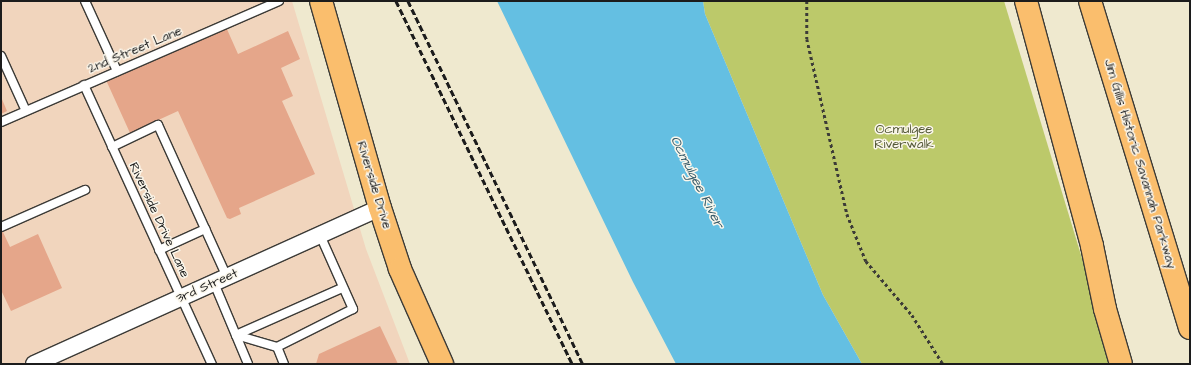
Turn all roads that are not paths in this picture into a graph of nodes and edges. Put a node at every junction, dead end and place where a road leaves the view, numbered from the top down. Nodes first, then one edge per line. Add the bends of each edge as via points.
1 (85, 1) edge
2 (279, 1) edge
3 (322, 1) edge
4 (1026, 1) edge
5 (1090, 1) edge
6 (1, 56) edge
7 (117, 71) junction
8 (84, 86) junction
9 (26, 111) junction
10 (1, 122) edge
11 (112, 147) junction
12 (85, 190) dead end
13 (380, 208) junction
14 (1, 227) edge
15 (205, 229) junction
16 (320, 235) junction
17 (159, 250) junction
18 (220, 280) junction
19 (342, 288) junction
20 (182, 297) junction
21 (1190, 328) edge
22 (236, 335) junction
23 (277, 347) junction
24 (34, 364) edge
25 (212, 364) edge
26 (248, 364) edge
27 (284, 364) edge
28 (442, 364) edge
29 (1122, 364) edge

1 - 7 lane
2 - 7 lane, 2nd Street Lane
3 - 13 main road, Riverside Drive
4 - 29 main road via 1092,246 1105,309
5 - 21 main road, Jim Gillis Historic Savannah Parkway
6 - 9 lane
7 - 8 lane, 2nd Street Lane
8 - 9 lane, 2nd Street Lane
8 - 11 lane, Riverside Drive Lane
9 - 10 lane, 2nd Street Lane
11 - 15 lane via 158,125
11 - 17 lane, Riverside Drive Lane
12 - 14 lane
13 - 16 street, 3rd Street
13 - 28 main road, Riverside Drive via 400,269
15 - 17 lane
15 - 18 lane
16 - 18 street, 3rd Street
16 - 19 lane
17 - 20 lane, Riverside Drive Lane
18 - 20 street, 3rd Street
18 - 22 lane
19 - 22 lane
19 - 23 lane via 353,309
20 - 24 street, 3rd Street
20 - 25 lane, Riverside Drive Lane
22 - 23 lane
22 - 26 lane
23 - 27 lane

